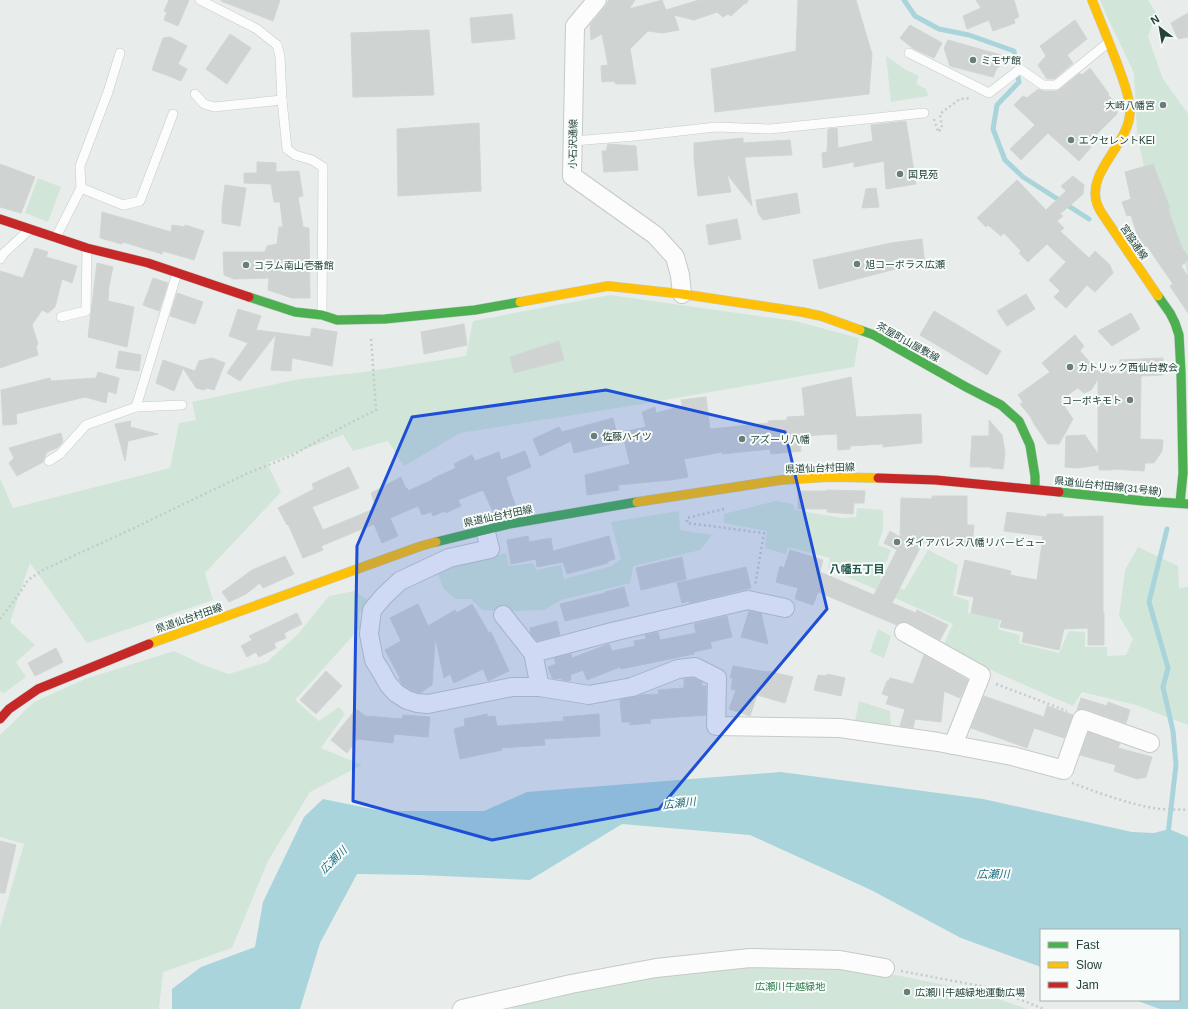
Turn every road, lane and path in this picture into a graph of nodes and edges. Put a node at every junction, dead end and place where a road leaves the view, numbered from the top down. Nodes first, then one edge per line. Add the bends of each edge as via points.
1 (200, 0) edge
2 (1092, 0) edge
3 (594, 1) edge
4 (1109, 42) junction
5 (120, 53) dead end
6 (909, 53) dead end
7 (989, 93) junction
8 (195, 94) dead end
9 (282, 100) junction
10 (924, 113) joint
11 (173, 114) dead end
12 (573, 141) junction
13 (81, 188) junction
14 (0, 219) edge
15 (30, 229) junction
16 (56, 237) junction
17 (87, 248) junction
18 (0, 259) edge
19 (177, 273) junction
20 (682, 294) junction
21 (322, 315) junction
22 (61, 317) dead end
23 (370, 319) junction
24 (182, 405) dead end
25 (136, 407) junction
26 (49, 461) dead end
27 (1035, 489) junction
28 (1184, 504) edge
29 (731, 507) dead end
30 (485, 529) junction
31 (748, 600) junction
32 (785, 608) dead end
33 (503, 615) dead end
34 (0, 619) edge
35 (904, 632) dead end
36 (533, 653) junction
37 (981, 675) junction
38 (540, 687) junction
39 (0, 719) edge
40 (1082, 719) junction
41 (1150, 743) dead end
42 (953, 745) junction
43 (1066, 781) dead end
44 (1188, 810) edge
45 (885, 968) joint
46 (462, 1009) edge
47 (1044, 1009) edge

1 - 9 lane via 257,29 277,45
2 - 4 street, 宮脇通線
3 - 12 street, 小石沢通線 via 575,26
4 - 7 lane via 1056,85 1043,85 1020,69
4 - 28 street, 宮脇通線 via 1129,98 1130,122 1097,182 1097,204 1170,313 1179,335
5 - 13 lane via 80,166
6 - 7 lane
7 - 10 path via 977,98 960,99 940,114 942,128 938,132 932,114
8 - 9 lane via 204,104 214,107
9 - 21 lane via 287,149 322,167
10 - 12 lane via 770,129 716,127
11 - 13 lane via 140,201 123,205
12 - 20 street, 小石沢通線 via 572,176 655,235 674,257 680,275
13 - 16 lane
14 - 15 street, 茶屋町山屋敷線
15 - 16 street, 茶屋町山屋敷線
15 - 18 lane
16 - 17 street, 茶屋町山屋敷線
17 - 19 street, 茶屋町山屋敷線
17 - 22 lane via 86,311
19 - 21 street, 茶屋町山屋敷線 via 295,312
19 - 25 lane
20 - 23 street, 茶屋町山屋敷線 via 608,286 475,310
20 - 27 street, 茶屋町山屋敷線 via 821,316 874,335 1001,405 1019,422 1030,445
21 - 23 street, 茶屋町山屋敷線 via 337,320
23 - 34 path via 376,410 293,455 246,474 43,570 28,580
24 - 25 lane
25 - 26 lane via 86,425 60,454
27 - 28 street, 県道仙台村田線(31号線)
27 - 30 street, 県道仙台村田線 via 936,480 829,477 781,480 628,503
29 - 31 path via 687,518 687,523 764,533 754,594
30 - 38 street via 490,549 449,558 400,581 372,610 369,634 374,660 396,693 417,703 428,704 512,687
30 - 39 street, 県道仙台村田線 via 421,546 144,646 38,689 9,709
31 - 32 street
31 - 36 street
33 - 36 street
35 - 37 street
36 - 38 street
37 - 40 path via 989,681
37 - 42 street
38 - 42 street via 589,695 632,687 678,669 695,667 717,678 716,726 840,728
40 - 41 street
40 - 42 street via 1064,770 1012,756
43 - 44 path via 1143,806
45 - 46 street via 840,960 750,958 656,968 570,984
45 - 47 path via 991,988

